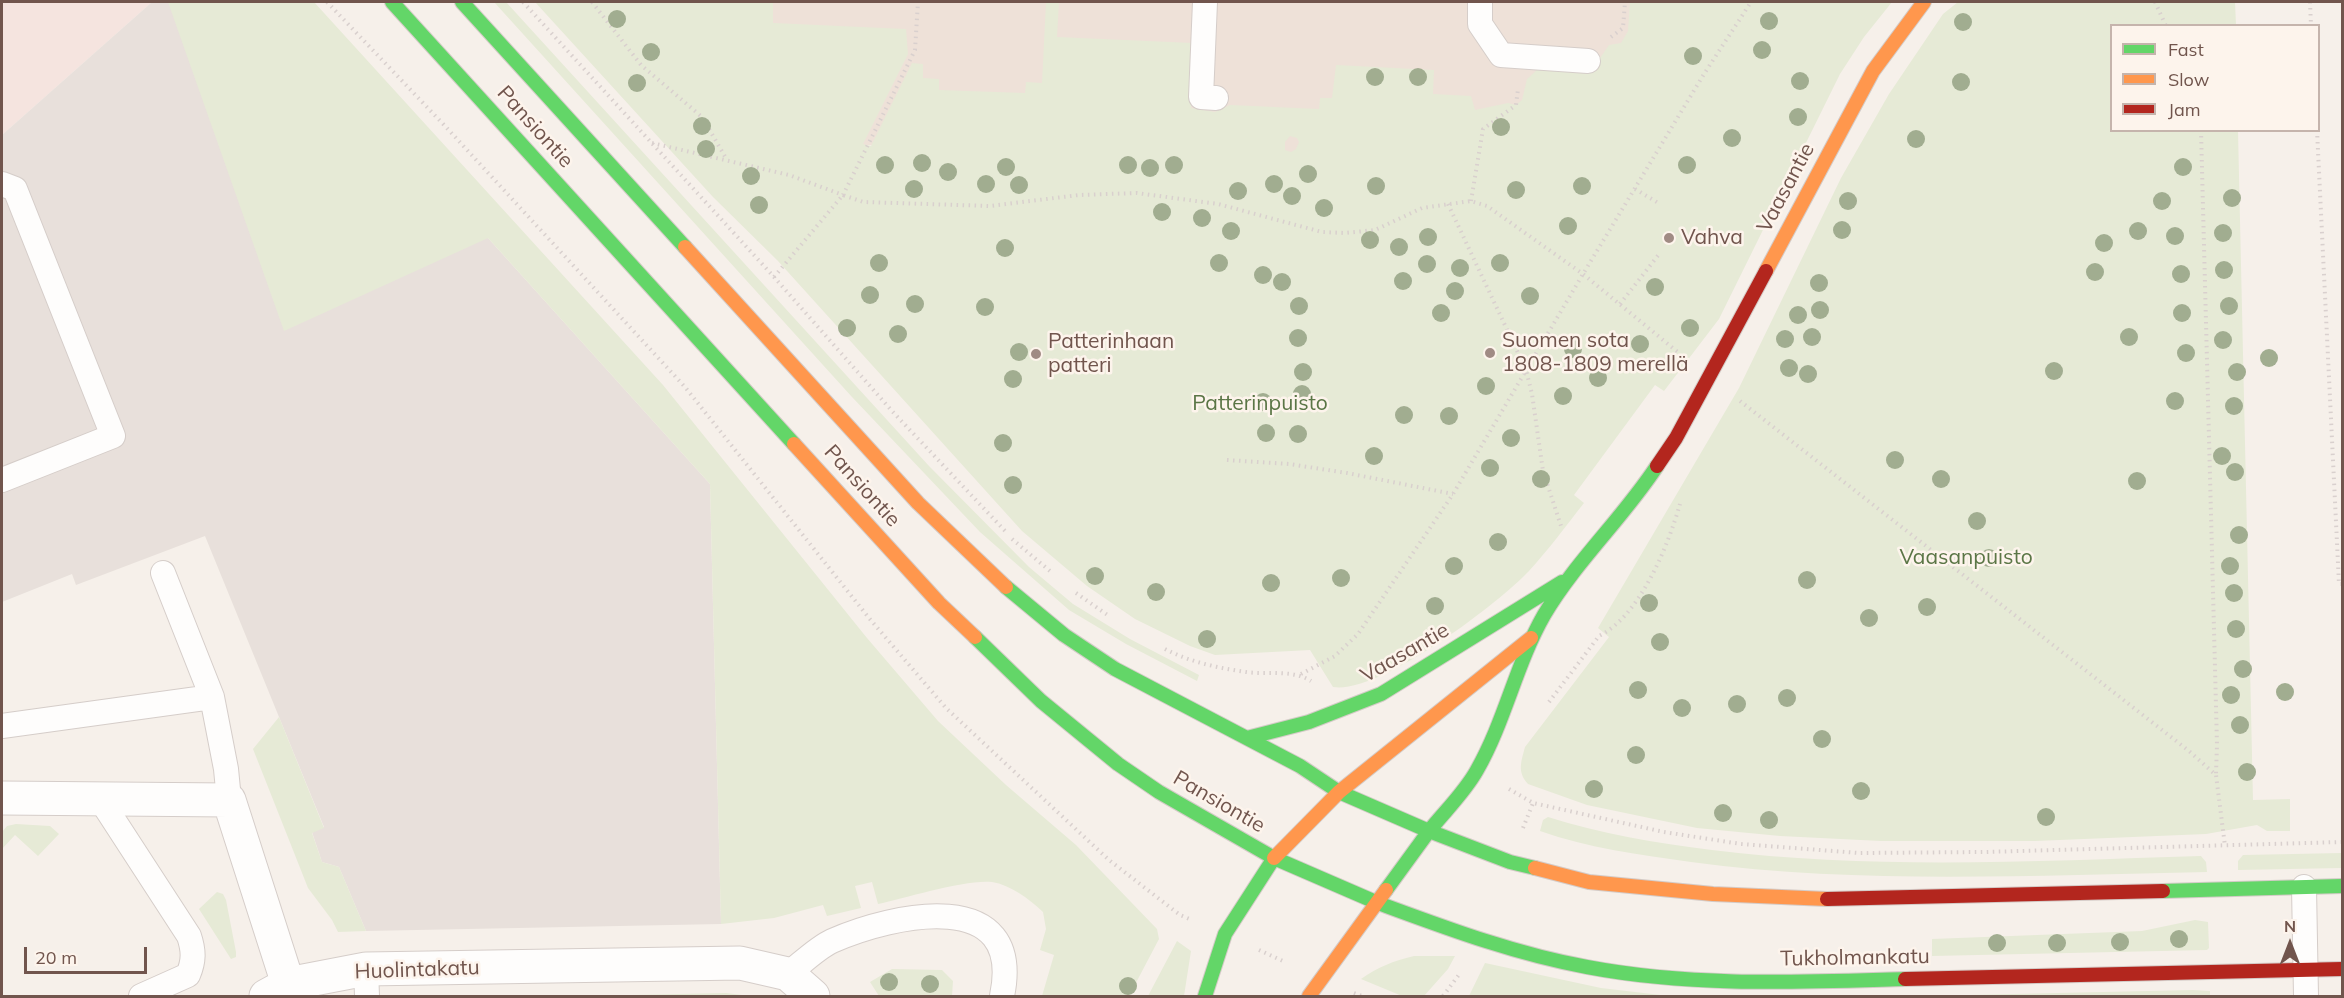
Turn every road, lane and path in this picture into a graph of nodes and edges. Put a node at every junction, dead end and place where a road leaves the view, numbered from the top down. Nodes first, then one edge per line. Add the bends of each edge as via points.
1 (327, 2) edge
2 (392, 2) edge
3 (462, 2) edge
4 (523, 2) edge
5 (592, 2) edge
6 (918, 2) edge
7 (1205, 2) edge
8 (1480, 2) edge
9 (1751, 2) edge
10 (1924, 2) edge
11 (2156, 2) edge
12 (2310, 2) edge
13 (2165, 24) edge
14 (2311, 24) edge
15 (1523, 56) junction
16 (1588, 61) dead end
17 (1216, 98) dead end
18 (2201, 132) edge
19 (2317, 132) edge
20 (652, 143) junction
21 (727, 161) junction
22 (2, 183) edge
23 (1635, 189) junction
24 (843, 195) junction
25 (1471, 201) junction
26 (1448, 204) junction
27 (1660, 204) dead end
28 (1660, 253) dead end
29 (1583, 274) junction
30 (774, 277) junction
31 (1620, 304) junction
32 (1688, 360) dead end
33 (1526, 370) junction
34 (1735, 397) dead end
35 (1227, 460) dead end
36 (2, 480) edge
37 (1453, 494) junction
38 (1680, 503) dead end
39 (1574, 572) junction
40 (163, 573) dead end
41 (1056, 576) dead end
42 (2343, 584) edge
43 (1074, 591) dead end
44 (1116, 621) dead end
45 (1531, 638) junction
46 (1160, 646) dead end
47 (212, 697) junction
48 (1547, 705) dead end
49 (2, 726) edge
50 (1247, 738) junction
51 (2216, 775) junction
52 (1340, 792) junction
53 (2, 798) edge
54 (100, 799) junction
55 (229, 800) junction
56 (1533, 803) dead end
57 (1429, 831) junction
58 (2343, 842) edge
59 (2225, 845) junction
60 (1274, 858) junction
61 (2343, 886) edge
62 (2304, 887) junction
63 (1378, 903) junction
64 (1225, 934) junction
65 (1462, 969) dead end
66 (2306, 969) junction
67 (2343, 969) edge
68 (788, 974) junction
69 (1320, 978) junction
70 (367, 983) edge
71 (277, 990) edge
72 (141, 996) edge
73 (813, 996) edge
74 (1002, 996) edge
75 (1204, 996) edge
76 (1309, 996) edge
77 (1443, 996) edge
78 (2306, 996) edge

1 - 64 path via 685,387 946,708 1109,860 1180,915
2 - 60 main road, Pansiontie via 970,636 1118,764
3 - 50 main road, Pansiontie via 918,503 993,577 1064,635 1114,669
4 - 20 path
5 - 21 path via 640,65 702,117
6 - 24 path via 915,50
7 - 17 lane via 1201,97
8 - 15 lane via 1479,24 1501,55
9 - 23 path
10 - 39 main road, Vaasantie via 1873,71 1676,438 1640,494
11 - 13 path
12 - 14 path
15 - 16 lane
15 - 25 path via 1516,105 1483,129
18 - 51 path
19 - 42 path via 2339,584
20 - 21 path
20 - 30 path
21 - 24 path via 789,175
22 - 36 lane via 15,189 113,436
23 - 27 path
23 - 29 path
24 - 26 path via 863,202 990,206 1079,195 1137,193 1218,204 1322,232 1344,234 1375,230 1422,208
24 - 30 path
25 - 26 path
25 - 29 path via 1487,206
26 - 33 path
28 - 31 path
29 - 31 path
29 - 33 path
30 - 41 path via 1011,538
31 - 32 path
33 - 37 path
33 - 39 path via 1543,471
34 - 51 path
35 - 37 path via 1323,469
37 - 46 path via 1358,634 1335,656 1301,674 1237,670 1187,660
38 - 48 path via 1653,576 1610,631 1599,636
39 - 45 main road, Vaasantie
39 - 50 main road, Vaasantie via 1381,694 1310,722
40 - 47 lane
43 - 44 path
45 - 52 main road, Vaasantie
45 - 57 main road, Vaasantie via 1476,772
47 - 49 lane
47 - 55 lane
50 - 52 main road, Pansiontie
51 - 59 path
52 - 57 main road, Pansiontie
52 - 60 main road, Vaasantie
53 - 54 street
54 - 55 street
54 - 72 lane via 194,949 194,963 188,975
55 - 71 street, Huolintakatu
56 - 59 path via 1664,832 1741,844 1859,853
57 - 62 main road via 1510,862 1589,882 1713,894 1828,899
57 - 63 main road, Vaasantie
58 - 59 path
60 - 63 main road, Pansiontie
60 - 64 main road, Vaasantie
61 - 62 main road
62 - 66 lane
63 - 66 main road, Tukholmankatu via 1479,939 1545,957 1617,972 1680,978 1828,980
63 - 69 main road, Vaasantie
64 - 69 path
64 - 75 main road, Vaasantie
65 - 77 path
66 - 67 main road, Tukholmankatu
66 - 78 lane
68 - 70 street, Huolintakatu via 740,963
68 - 73 street, Huolintakatu
68 - 74 lane via 830,942 897,919 952,916 985,928 1000,946 1006,977
69 - 76 main road, Vaasantie
70 - 71 street, Huolintakatu

